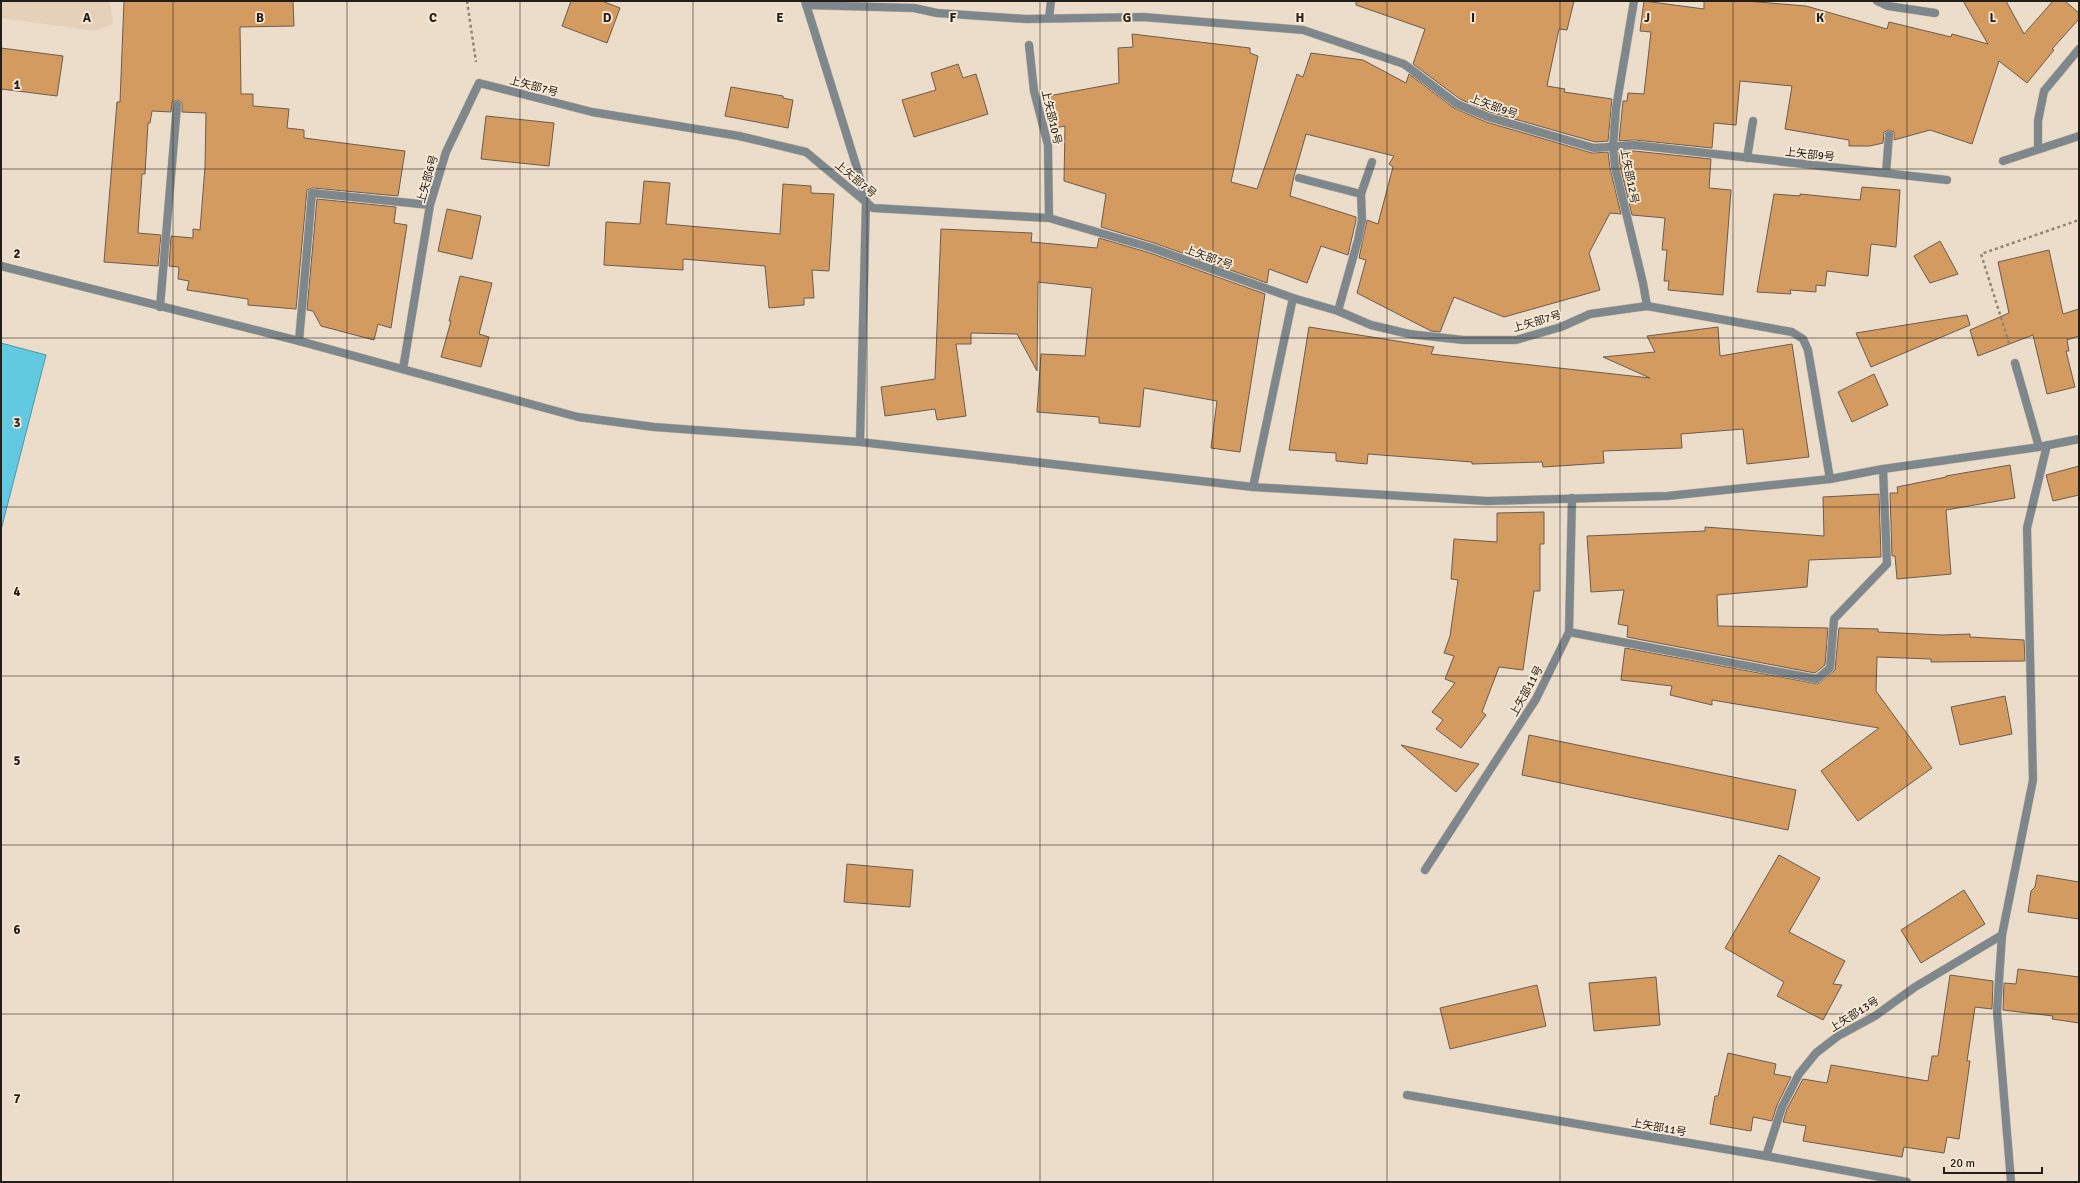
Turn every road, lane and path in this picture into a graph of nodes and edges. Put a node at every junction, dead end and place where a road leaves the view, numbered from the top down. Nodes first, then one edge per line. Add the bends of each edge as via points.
1 (467, 1) edge
2 (1051, 1) edge
3 (1634, 1) edge
4 (1877, 1) edge
5 (806, 3) edge
6 (914, 5) edge
7 (1935, 13) dead end
8 (1049, 18) junction
9 (1029, 45) dead end
10 (2079, 49) edge
11 (479, 83) junction
12 (177, 105) dead end
13 (1753, 121) dead end
14 (1889, 135) dead end
15 (2079, 136) edge
16 (1613, 147) junction
17 (2038, 149) junction
18 (1747, 158) junction
19 (2003, 161) dead end
20 (1372, 162) dead end
21 (1886, 173) junction
22 (1298, 178) dead end
23 (1947, 180) dead end
24 (1361, 194) junction
25 (866, 202) junction
26 (430, 205) junction
27 (1049, 218) junction
28 (2079, 220) edge
29 (1, 266) edge
30 (1293, 298) junction
31 (1647, 306) junction
32 (160, 307) junction
33 (1338, 311) junction
34 (299, 341) junction
35 (2015, 363) joint
36 (403, 368) junction
37 (2079, 439) edge
38 (860, 442) junction
39 (2043, 446) junction
40 (1883, 469) junction
41 (1830, 479) junction
42 (1253, 488) junction
43 (1572, 498) junction
44 (1568, 632) junction
45 (1425, 870) dead end
46 (2002, 936) junction
47 (1407, 1095) dead end
48 (1766, 1156) junction
49 (1907, 1182) edge
50 (2012, 1182) edge

1 - 11 path
2 - 8 street
3 - 16 street, 上矢部12号 via 1616,108
4 - 7 street via 1888,6
5 - 6 street, 上矢部9号
5 - 25 street
6 - 8 street, 上矢部9号 via 937,13 1026,19
8 - 16 street, 上矢部9号 via 1143,17 1303,30 1404,64 1457,104 1488,117 1594,148
9 - 27 street, 上矢部10号 via 1034,91 1048,145
10 - 17 street via 2044,91 2038,121
11 - 25 street, 上矢部7号 via 592,112 739,136 806,152
11 - 26 street, 上矢部6号 via 446,152
12 - 32 street
13 - 18 street
14 - 21 street
15 - 17 street
16 - 18 street, 上矢部9号 via 1634,146
16 - 31 street, 上矢部12号 via 1615,167
17 - 19 street
18 - 21 street, 上矢部9号
20 - 24 street
21 - 23 street, 上矢部9号
22 - 24 street
24 - 33 street via 1360,234
25 - 27 street, 上矢部7号 via 874,208
25 - 38 street
26 - 34 street via 312,193
26 - 36 street, 上矢部6号
27 - 30 street, 上矢部7号 via 1152,248
28 - 35 path via 1981,254
29 - 32 street
30 - 33 street, 上矢部7号
30 - 42 street
31 - 33 street, 上矢部7号 via 1590,314 1561,327 1516,340 1463,340 1409,334 1371,325
31 - 41 street, 上矢部7号 via 1792,332 1803,339 1808,350
32 - 34 street
34 - 36 street
35 - 39 street
36 - 38 street via 578,417 654,427
37 - 39 street
38 - 42 street
39 - 40 street
39 - 46 street via 2027,528 2033,780
40 - 41 street
40 - 44 street via 1887,564 1834,619 1830,668 1817,679
41 - 43 street via 1667,496
42 - 43 street via 1487,501
43 - 44 street, 上矢部11号
44 - 45 street, 上矢部11号 via 1536,699
46 - 48 street, 上矢部13号 via 1915,987 1816,1053 1799,1074 1782,1107
46 - 50 street via 1997,1011
47 - 48 street, 上矢部11号
48 - 49 street, 上矢部11号

